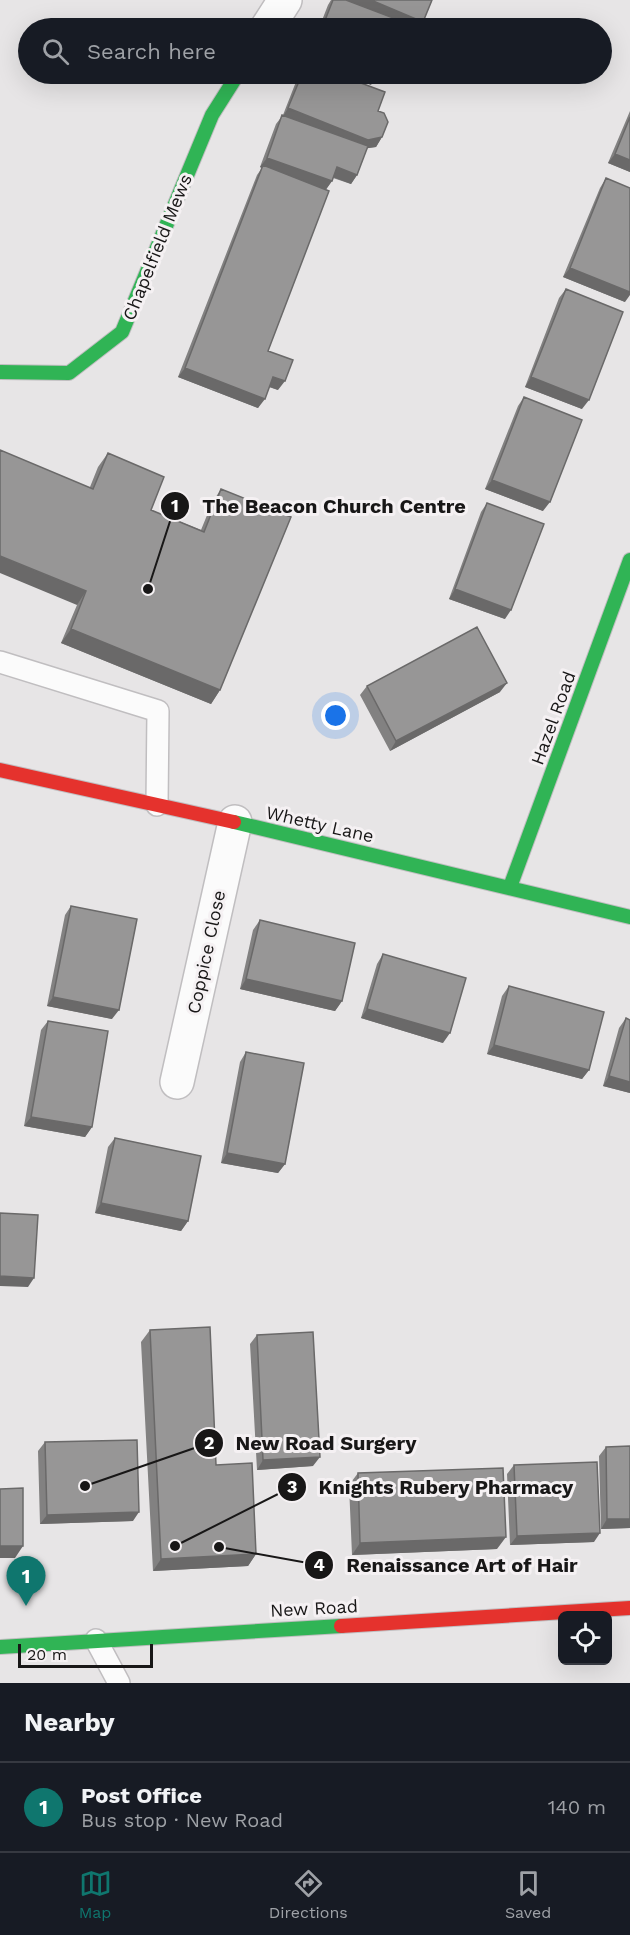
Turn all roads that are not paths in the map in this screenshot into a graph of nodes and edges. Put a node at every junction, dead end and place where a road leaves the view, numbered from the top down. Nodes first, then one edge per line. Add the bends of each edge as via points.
1 (285, 0) edge
2 (273, 18) edge
3 (232, 84) edge
4 (0, 372) edge
5 (630, 561) edge
6 (0, 662) edge
7 (0, 770) edge
8 (157, 805) junction
9 (235, 822) junction
10 (510, 887) junction
11 (630, 917) edge
12 (177, 1082) dead end
13 (630, 1608) edge
14 (96, 1640) junction
15 (0, 1647) edge
16 (119, 1683) edge

1 - 2 street
3 - 4 street, Chapelfield Mews via 212,115 122,332 69,373
5 - 10 street, Hazel Road
6 - 8 lane via 158,711
7 - 8 street, Whetty Lane
8 - 9 street, Whetty Lane
9 - 10 street, Whetty Lane
9 - 12 street, Coppice Close
10 - 11 street, Whetty Lane
13 - 14 street, New Road
14 - 15 street, New Road
14 - 16 lane

